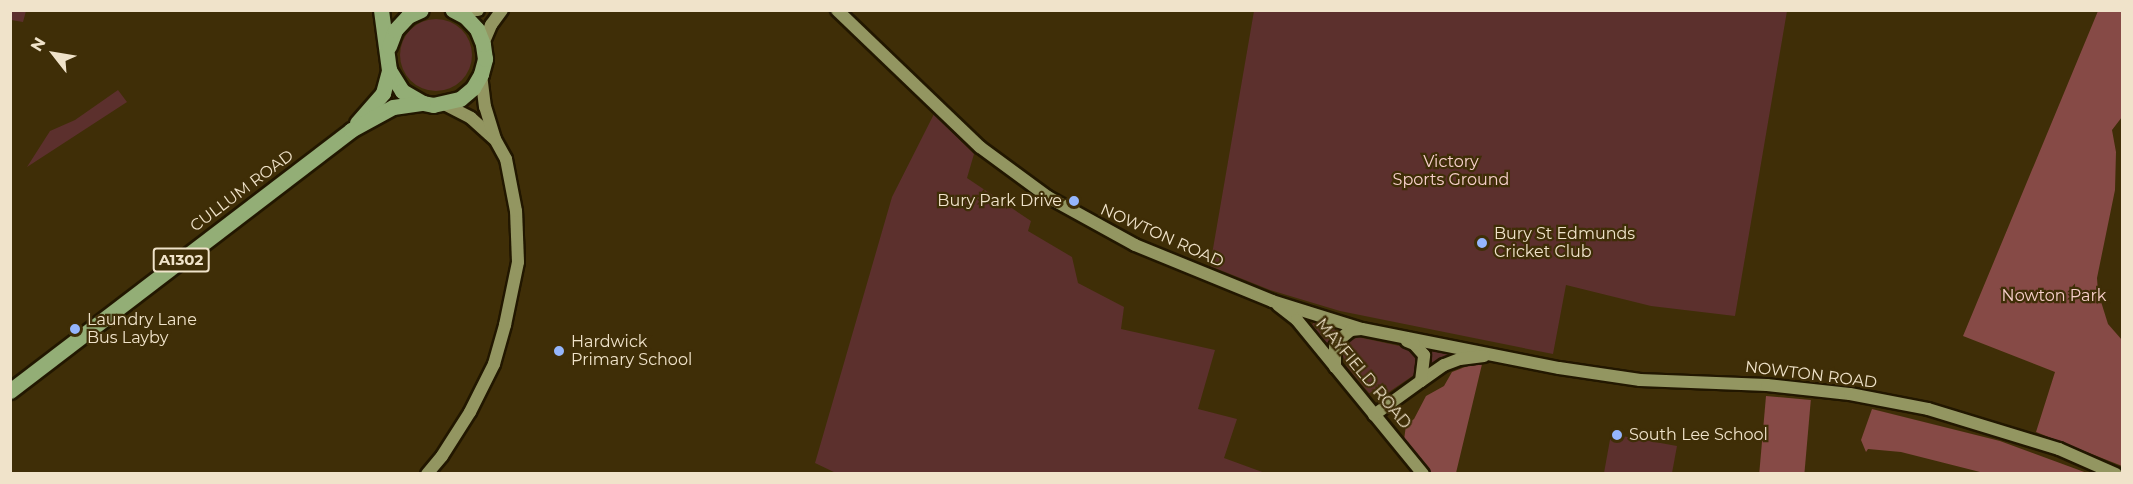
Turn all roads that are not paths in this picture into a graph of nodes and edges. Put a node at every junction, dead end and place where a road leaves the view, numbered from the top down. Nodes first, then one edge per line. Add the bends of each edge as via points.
1 (381, 10) edge
2 (421, 10) edge
3 (453, 10) edge
4 (461, 10) edge
5 (478, 10) edge
6 (502, 10) edge
7 (837, 10) edge
8 (483, 44) junction
9 (388, 49) junction
10 (389, 70) junction
11 (481, 74) junction
12 (423, 103) junction
13 (444, 104) junction
14 (351, 130) junction
15 (495, 139) junction
16 (1272, 301) junction
17 (1362, 329) junction
18 (1395, 336) junction
19 (1492, 355) junction
20 (1335, 368) junction
21 (1421, 381) junction
22 (10, 391) edge
23 (1374, 415) junction
24 (427, 474) edge
25 (1423, 474) edge
26 (2116, 474) edge

1 - 9 main road
2 - 9 main road via 394,30
3 - 8 main road via 477,29
4 - 5 street
6 - 8 street
7 - 16 street, NOWTON ROAD via 980,147 1048,197 1135,245
8 - 11 main road
9 - 10 main road
10 - 12 main road via 402,91
10 - 14 main road, CULLUM ROAD / A1302 via 383,93
11 - 13 main road via 460,99
11 - 15 street via 485,107
12 - 13 main road, CULLUM ROAD
12 - 14 main road, CULLUM ROAD / A1302 via 393,107
13 - 15 street via 471,118
14 - 22 main road, CULLUM ROAD / A1302
15 - 24 street via 506,159 516,211 518,262 494,364 470,412
16 - 17 street, NOWTON ROAD
16 - 20 street, MAYFIELD ROAD via 1297,320
17 - 18 street, NOWTON ROAD
17 - 20 street via 1352,330 1340,339 1335,347
18 - 19 street, NOWTON ROAD
18 - 21 street, NOWTON ROAD via 1414,344 1424,355
19 - 21 street, NOWTON ROAD via 1460,359
19 - 26 street, NOWTON ROAD via 1634,380 1767,385 1850,394 1928,409 2059,449
20 - 23 street, MAYFIELD ROAD
21 - 23 street, NOWTON ROAD
23 - 25 street, MAYFIELD ROAD

